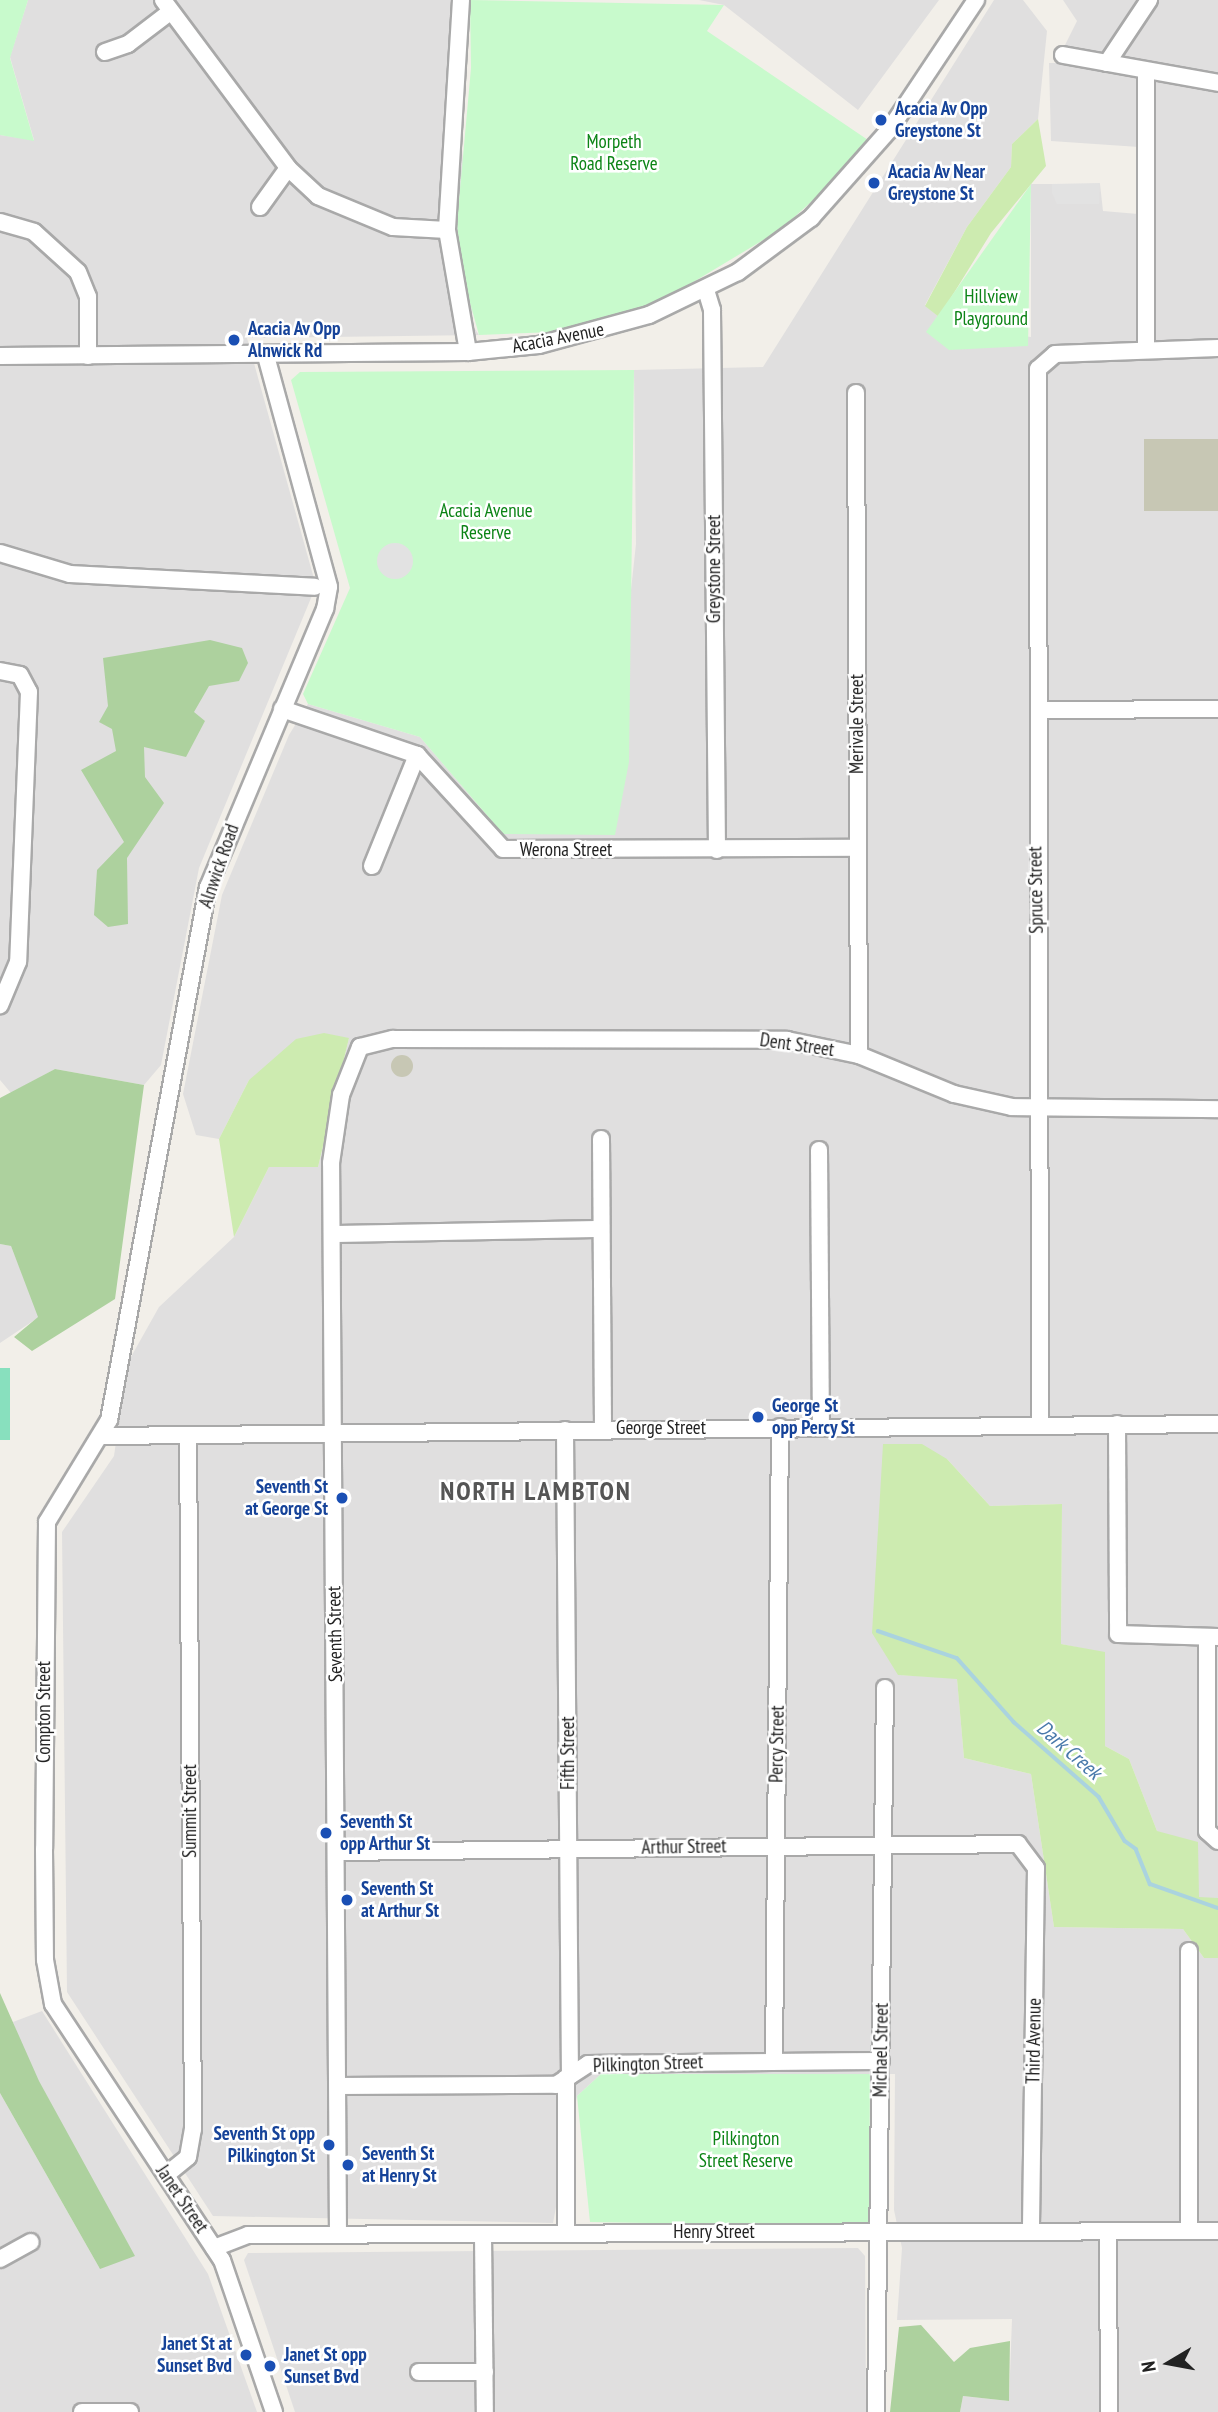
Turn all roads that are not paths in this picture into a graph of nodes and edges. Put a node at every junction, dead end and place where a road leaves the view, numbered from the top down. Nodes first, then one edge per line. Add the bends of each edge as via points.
1 (461, 0) edge
2 (976, 0) edge
3 (1149, 0) edge
4 (166, 6) edge
5 (105, 52) dead end
6 (1063, 55) dead end
7 (1107, 63) junction
8 (1146, 71) junction
9 (1218, 83) edge
10 (288, 168) junction
11 (260, 208) dead end
12 (0, 222) edge
13 (447, 230) junction
14 (706, 290) junction
15 (1146, 347) junction
16 (1218, 348) edge
17 (468, 352) junction
18 (0, 356) edge
19 (88, 356) junction
20 (266, 356) junction
21 (856, 393) dead end
22 (0, 552) edge
23 (315, 587) dead end
24 (0, 671) edge
25 (282, 709) junction
26 (1218, 709) edge
27 (1040, 710) junction
28 (417, 755) junction
29 (858, 848) junction
30 (717, 850) junction
31 (372, 866) dead end
32 (0, 1005) edge
33 (367, 1042) joint
34 (859, 1055) junction
35 (1218, 1109) edge
36 (1038, 1110) junction
37 (601, 1139) dead end
38 (819, 1150) dead end
39 (601, 1229) junction
40 (332, 1234) junction
41 (1040, 1424) junction
42 (1117, 1424) junction
43 (1218, 1424) edge
44 (780, 1427) junction
45 (821, 1427) junction
46 (603, 1429) junction
47 (565, 1430) junction
48 (333, 1432) junction
49 (104, 1436) junction
50 (188, 1436) junction
51 (1213, 1637) edge
52 (886, 1688) dead end
53 (1214, 1840) edge
54 (884, 1843) junction
55 (775, 1846) junction
56 (569, 1850) junction
57 (1029, 1851) joint
58 (337, 1852) junction
59 (1189, 1951) dead end
60 (53, 2004) joint
61 (774, 2061) junction
62 (881, 2061) junction
63 (568, 2077) junction
64 (338, 2087) junction
65 (166, 2175) junction
66 (877, 2230) junction
67 (1031, 2231) junction
68 (1189, 2231) junction
69 (1218, 2231) edge
70 (566, 2232) junction
71 (1108, 2232) junction
72 (338, 2235) junction
73 (483, 2235) junction
74 (31, 2242) dead end
75 (214, 2248) junction
76 (0, 2259) edge
77 (419, 2372) dead end
78 (485, 2372) junction
79 (82, 2412) edge
80 (130, 2412) edge
81 (274, 2412) edge
82 (485, 2412) edge
83 (876, 2412) edge
84 (1109, 2412) edge

1 - 13 street
2 - 14 street, Acacia Avenue via 851,178 778,244
3 - 7 street
4 - 5 street via 128,44
4 - 10 street
6 - 7 street
7 - 8 street
8 - 9 street
8 - 15 street
10 - 11 street
10 - 13 street via 318,196 354,216 393,228
12 - 19 street via 34,232 78,272 88,297
13 - 17 street
14 - 17 street, Acacia Avenue via 595,333
14 - 30 street, Greystone Street via 712,310
15 - 16 street
15 - 27 street, Spruce Street via 1045,358 1038,369
17 - 20 street, Acacia Avenue
18 - 19 street, Acacia Avenue
19 - 20 street, Acacia Avenue
20 - 25 street, Alnwick Road via 329,587
21 - 29 street, Merivale Street
22 - 23 street via 70,575
24 - 32 street via 20,675 29,692 18,962
25 - 28 street, Werona Street
25 - 49 street, Alnwick Road via 208,887
26 - 27 street
27 - 36 street, Spruce Street
28 - 30 street, Werona Street via 503,849
28 - 31 street
29 - 30 street, Werona Street
29 - 34 street, Merivale Street
33 - 34 street, Dent Street via 748,1038
33 - 40 street, Seventh Street via 355,1054 334,1131
34 - 36 street, Dent Street via 954,1094
35 - 36 street, Dent Street
36 - 41 street, Spruce Street
37 - 39 street
38 - 45 street
39 - 40 street
39 - 46 street
40 - 48 street, Seventh Street
41 - 42 street, George Street
41 - 45 street, George Street
42 - 43 street, George Street
42 - 51 street via 1118,1634
44 - 45 street, George Street
44 - 46 street, George Street
44 - 55 street, Percy Street
46 - 47 street, George Street
47 - 48 street, George Street
47 - 56 street, Fifth Street
48 - 50 street, George Street
48 - 58 street, Seventh Street
49 - 50 street, George Street
49 - 60 street, Compton Street via 54,1506 44,1541 44,1960
50 - 65 street, Summit Street via 193,2129 188,2157
51 - 53 street
52 - 54 street, Michael Street
54 - 55 street, Arthur Street
54 - 57 street, Arthur Street via 1018,1844
54 - 62 street, Michael Street
55 - 56 street, Arthur Street
55 - 61 street, Percy Street
56 - 58 street, Arthur Street
56 - 63 street, Fifth Street
57 - 67 street, Third Avenue via 1036,1868
58 - 64 street, Seventh Street
59 - 68 street
60 - 65 street, Janet Street
61 - 62 street, Pilkington Street
61 - 63 street, Pilkington Street via 588,2064
62 - 66 street, Michael Street
63 - 64 street, Pilkington Street via 556,2085
63 - 70 street, Fifth Street
64 - 72 street, Seventh Street
65 - 75 street, Janet Street
66 - 67 street, Henry Street
66 - 70 street, Henry Street
66 - 83 street, Michael Street
67 - 71 street, Henry Street
68 - 69 street, Henry Street
68 - 71 street, Henry Street
70 - 73 street, Henry Street
71 - 84 street
72 - 73 street, Henry Street
72 - 75 street, Henry Street via 239,2236
73 - 78 street
74 - 76 street
75 - 81 street, Janet Street
77 - 78 street
78 - 82 street
79 - 80 street

